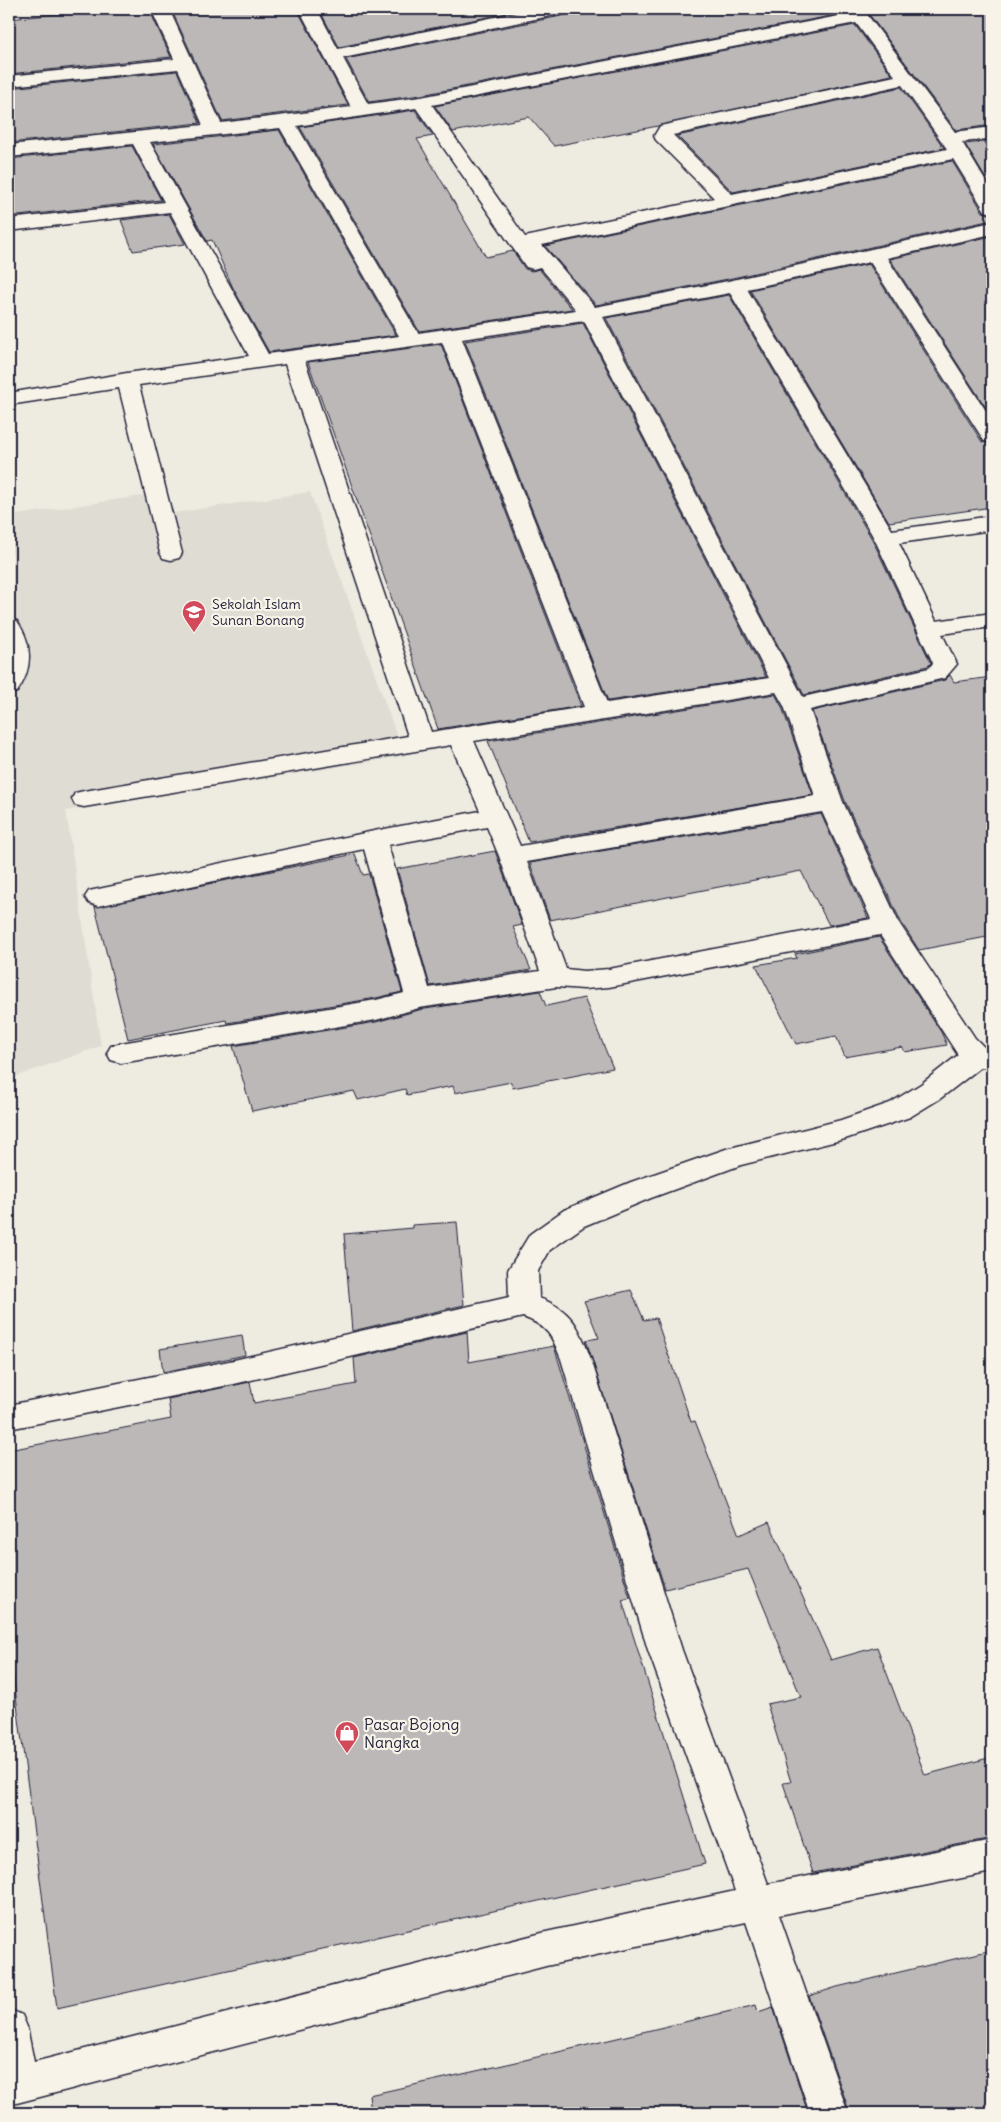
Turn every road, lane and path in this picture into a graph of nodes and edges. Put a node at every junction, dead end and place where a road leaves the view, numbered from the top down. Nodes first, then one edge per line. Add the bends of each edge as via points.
1 (160, 9) edge
2 (308, 9) edge
3 (560, 9) edge
4 (857, 13) edge
5 (333, 55) junction
6 (185, 63) junction
7 (906, 79) junction
8 (9, 81) edge
9 (421, 102) junction
10 (362, 111) junction
11 (286, 122) junction
12 (215, 130) junction
13 (992, 133) edge
14 (139, 138) junction
15 (954, 145) junction
16 (9, 152) edge
17 (726, 200) junction
18 (176, 206) junction
19 (992, 207) edge
20 (9, 225) edge
21 (992, 228) edge
22 (875, 254) junction
23 (735, 285) junction
24 (582, 315) junction
25 (450, 334) junction
26 (411, 339) junction
27 (293, 356) junction
28 (261, 360) junction
29 (128, 379) junction
30 (9, 399) edge
31 (992, 436) edge
32 (992, 523) edge
33 (885, 538) junction
34 (171, 553) dead end
35 (992, 620) edge
36 (9, 626) edge
37 (928, 629) junction
38 (784, 684) junction
39 (9, 687) edge
40 (796, 706) junction
41 (598, 712) junction
42 (460, 736) junction
43 (422, 742) junction
44 (84, 799) dead end
45 (830, 802) junction
46 (495, 817) junction
47 (374, 839) junction
48 (512, 856) junction
49 (98, 897) dead end
50 (887, 925) junction
51 (556, 978) junction
52 (419, 999) junction
53 (121, 1053) dead end
54 (984, 1057) edge
55 (524, 1305) junction
56 (9, 1417) edge
57 (992, 1856) edge
58 (757, 1903) junction
59 (9, 2027) edge
60 (14, 2086) edge
61 (829, 2113) edge

1 - 6 street
2 - 5 street
3 - 5 street
4 - 7 street
4 - 9 street
5 - 10 street
6 - 8 street
6 - 12 street
7 - 15 street
7 - 17 street via 667,130 663,136
9 - 10 street
9 - 24 street via 520,244
10 - 11 street
11 - 12 street
11 - 26 street
12 - 14 street
13 - 15 street
14 - 16 street
14 - 18 street
15 - 17 street
15 - 19 street
17 - 24 street via 529,242
18 - 20 street
18 - 28 street
21 - 22 street
22 - 23 street
22 - 31 street
23 - 24 street
23 - 33 street
24 - 25 street
24 - 38 street
25 - 26 street
25 - 41 street
26 - 27 street
27 - 28 street
27 - 43 street
28 - 29 street
29 - 30 street
29 - 34 street
32 - 33 street
33 - 37 street
35 - 37 street
36 - 39 street via 19,656
37 - 40 street via 945,664 937,673
38 - 40 street
38 - 41 street
40 - 45 street
41 - 42 street
42 - 43 street
42 - 46 street
43 - 44 street
45 - 48 street
45 - 50 street
46 - 47 street
46 - 48 street
47 - 49 street
47 - 52 street
48 - 51 street
50 - 51 street via 609,978
50 - 54 street via 954,1032
51 - 52 street
52 - 53 street via 376,1010
54 - 55 street via 900,1110 845,1129 736,1156 640,1190 574,1218 540,1242 523,1270
55 - 56 street via 234,1372
55 - 58 street via 555,1318 570,1343 665,1650
57 - 58 street
58 - 60 street via 546,1949
58 - 61 street
59 - 60 street

